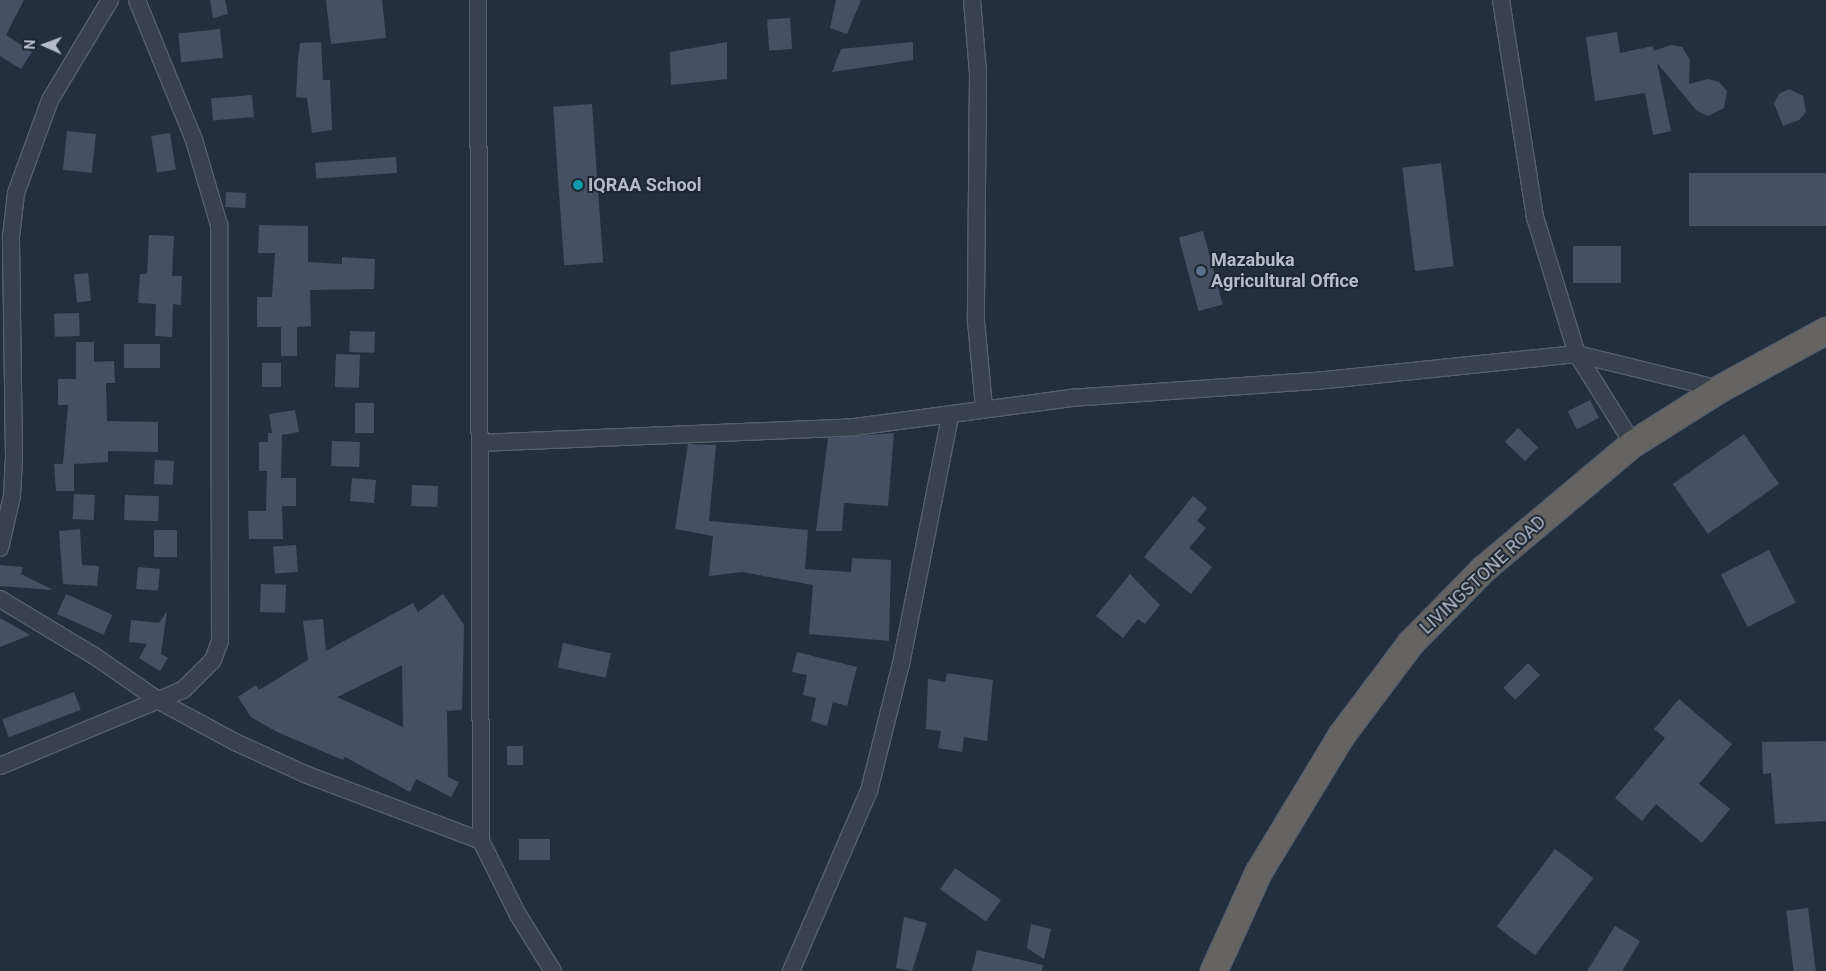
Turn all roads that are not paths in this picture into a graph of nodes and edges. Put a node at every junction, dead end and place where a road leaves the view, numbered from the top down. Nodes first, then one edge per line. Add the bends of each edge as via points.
1 (110, 0) edge
2 (137, 0) edge
3 (478, 0) edge
4 (972, 0) edge
5 (1501, 0) edge
6 (1824, 338) edge
7 (1577, 354) junction
8 (1720, 389) junction
9 (984, 408) junction
10 (950, 417) junction
11 (480, 444) junction
12 (1633, 444) junction
13 (0, 548) edge
14 (0, 599) edge
15 (162, 702) junction
16 (0, 766) edge
17 (481, 841) junction
18 (553, 971) edge
19 (791, 971) edge
20 (1214, 971) edge

1 - 13 street via 50,100 16,193 11,237 14,457 12,496
2 - 15 street via 194,140 219,225 220,641 201,676
3 - 11 street
4 - 9 street via 978,72 976,321
5 - 7 street via 1535,217
6 - 8 highway, LIVINGSTONE ROAD
7 - 8 street
7 - 9 street via 1316,381
7 - 12 street
8 - 12 highway, LIVINGSTONE ROAD
9 - 10 street
10 - 11 street via 854,427
10 - 19 street via 901,664 869,791
11 - 17 street
12 - 20 highway, LIVINGSTONE ROAD via 1485,568 1411,643 1342,735 1258,872
14 - 15 street via 93,654
15 - 16 street
15 - 17 street via 305,774
17 - 18 street via 518,915

